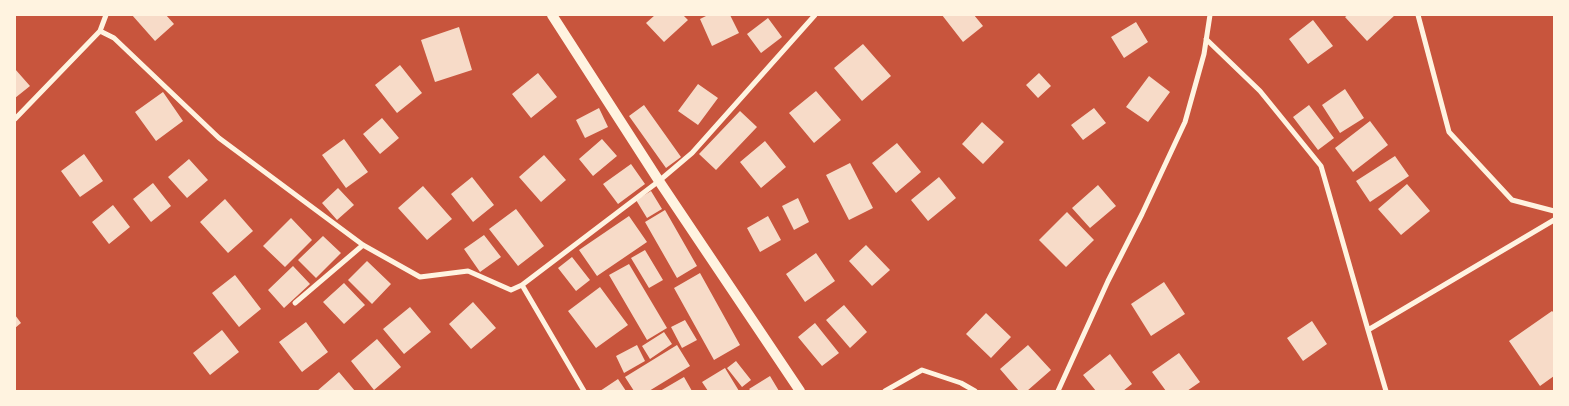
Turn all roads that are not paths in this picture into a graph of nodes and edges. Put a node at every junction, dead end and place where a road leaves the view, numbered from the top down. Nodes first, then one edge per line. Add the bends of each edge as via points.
1 (106, 15) edge
2 (552, 15) edge
3 (815, 15) edge
4 (1210, 15) edge
5 (1418, 15) edge
6 (100, 31) junction
7 (1206, 39) junction
8 (15, 119) edge
9 (659, 181) junction
10 (1554, 210) edge
11 (1554, 220) edge
12 (362, 244) junction
13 (522, 285) junction
14 (295, 303) dead end
15 (1368, 330) junction
16 (584, 391) edge
17 (800, 391) edge
18 (885, 391) edge
19 (975, 391) edge
20 (1058, 391) edge
21 (1386, 391) edge

1 - 6 street
2 - 9 main road
3 - 9 street via 692,153
4 - 7 street
5 - 10 street via 1449,132 1512,200
6 - 8 street
6 - 12 street via 114,38 219,138
7 - 15 street via 1260,91 1321,166
7 - 20 street via 1185,122
9 - 13 street
9 - 17 main road
11 - 15 street
12 - 13 street via 420,277 468,270 510,290
12 - 14 street
13 - 16 street
15 - 21 street
18 - 19 street via 922,370

